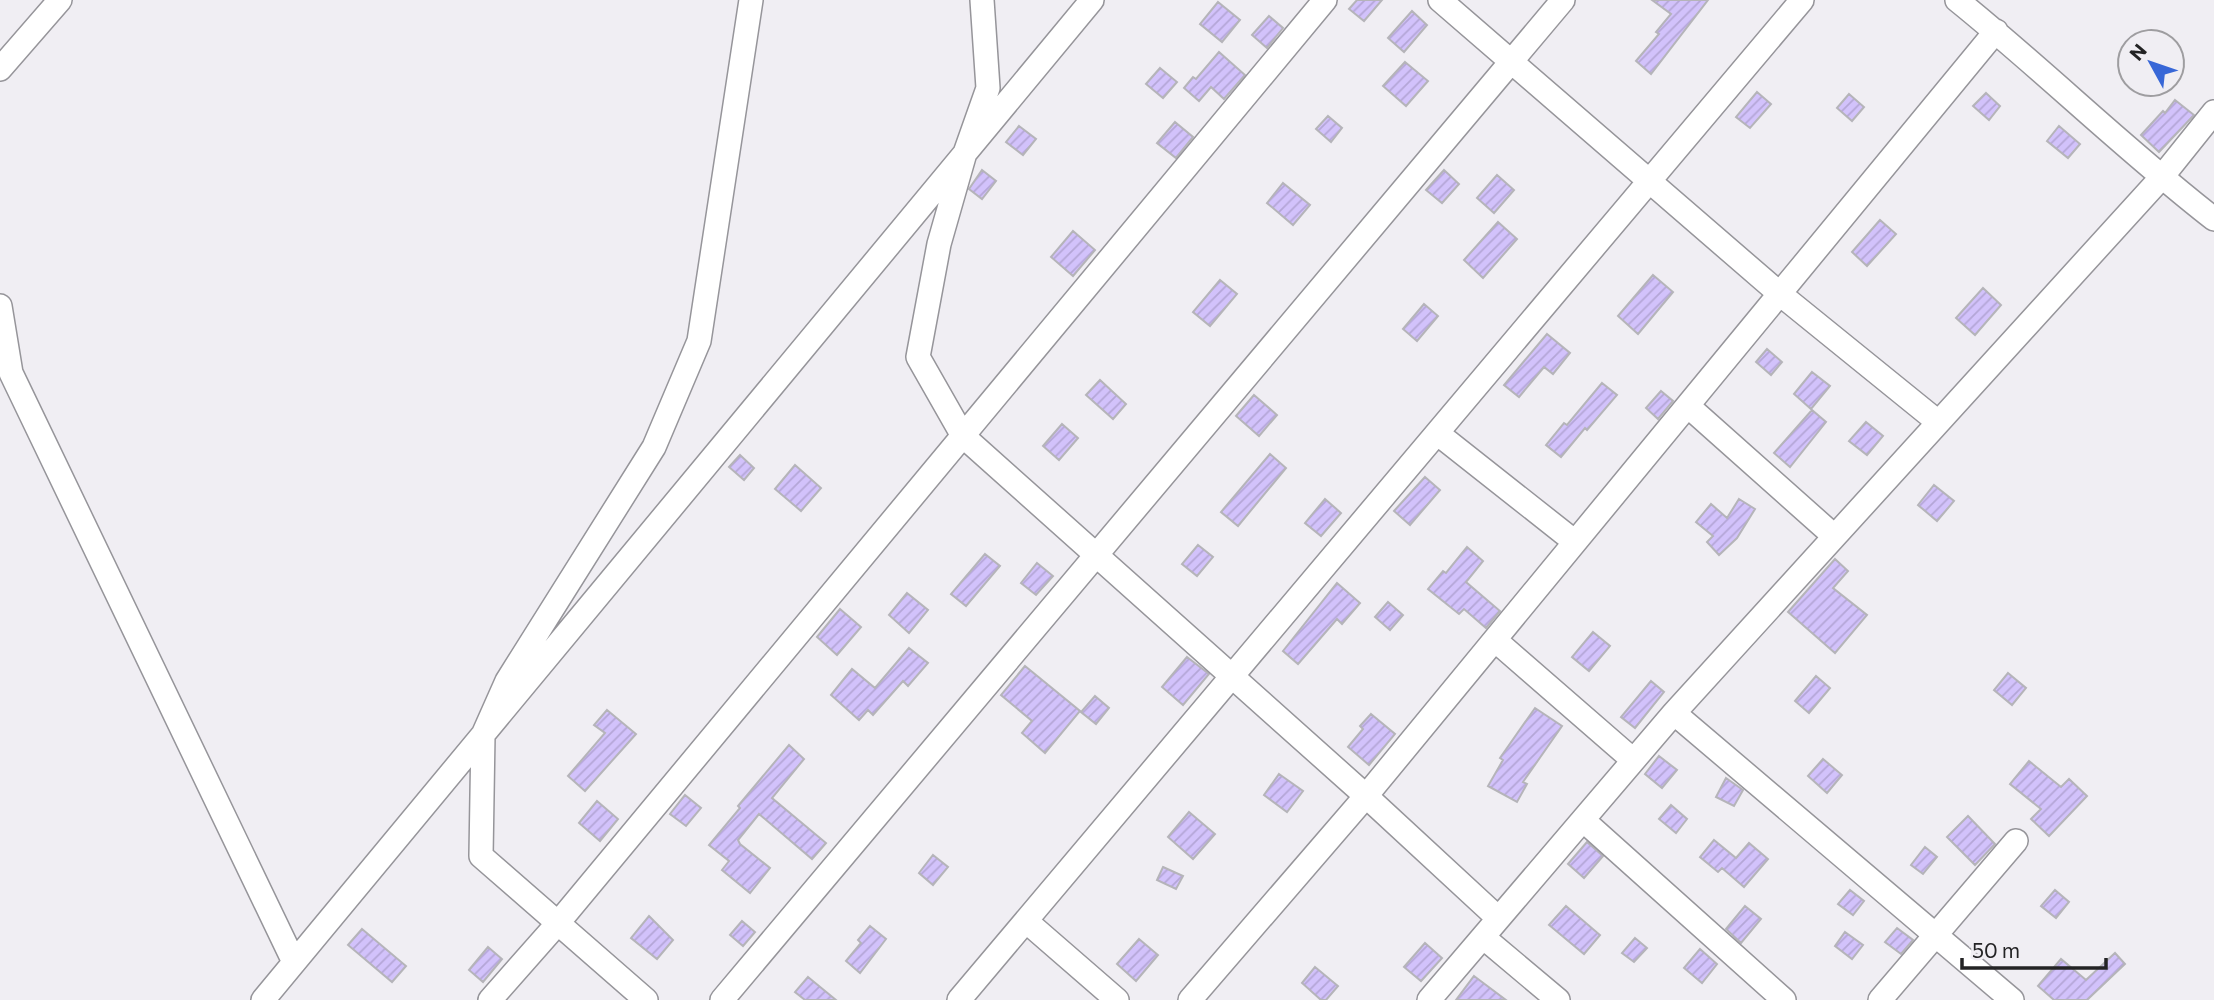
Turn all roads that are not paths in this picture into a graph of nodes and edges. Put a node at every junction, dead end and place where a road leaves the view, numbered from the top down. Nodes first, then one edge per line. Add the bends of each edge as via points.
1 (60, 0) edge
2 (751, 0) edge
3 (982, 0) edge
4 (1092, 0) edge
5 (1325, 0) edge
6 (1440, 0) edge
7 (1563, 0) edge
8 (1802, 0) edge
9 (1957, 0) edge
10 (1996, 31) junction
11 (1511, 61) junction
12 (0, 69) edge
13 (2214, 112) edge
14 (965, 153) junction
15 (2161, 178) junction
16 (1649, 181) junction
17 (2214, 219) edge
18 (1780, 293) junction
19 (0, 306) edge
20 (6, 368) edge
21 (1688, 406) junction
22 (1938, 422) junction
23 (1437, 433) junction
24 (963, 436) junction
25 (1834, 536) junction
26 (1575, 542) junction
27 (1096, 555) junction
28 (1495, 640) junction
29 (1232, 676) junction
30 (1674, 713) junction
31 (483, 735) junction
32 (1633, 760) junction
33 (1366, 796) junction
34 (1583, 820) junction
35 (2015, 841) dead end
36 (1498, 918) junction
37 (1026, 921) junction
38 (558, 923) junction
39 (1936, 935) junction
40 (1483, 937) junction
41 (294, 962) junction
42 (263, 1000) edge
43 (491, 1000) edge
44 (646, 1000) edge
45 (722, 1000) edge
46 (959, 1000) edge
47 (1117, 1000) edge
48 (1190, 1000) edge
49 (1429, 1000) edge
50 (1558, 1000) edge
51 (1784, 1000) edge
52 (1880, 1000) edge
53 (2012, 1000) edge

1 - 12 street
2 - 31 street via 699,341 654,447 507,681
3 - 14 street via 988,88
4 - 14 street
5 - 24 street
6 - 11 street
7 - 11 street
8 - 16 street
9 - 10 street
10 - 15 street
10 - 18 street
11 - 16 street
11 - 27 street
13 - 15 street
14 - 24 street via 939,244 918,357
14 - 31 street
15 - 17 street
15 - 22 street
16 - 18 street
16 - 23 street
18 - 21 street
18 - 22 street
19 - 20 street
20 - 41 street
21 - 25 street
21 - 26 street
22 - 25 street
23 - 26 street
23 - 29 street
24 - 27 street
24 - 38 street
25 - 30 street
26 - 28 street
27 - 29 street
27 - 45 street
28 - 32 street
28 - 33 street
29 - 33 street
29 - 37 street
30 - 32 street
30 - 39 street
31 - 38 street via 481,856
31 - 41 street
32 - 34 street
33 - 36 street
33 - 48 street
34 - 36 street
34 - 51 street
35 - 39 street
36 - 40 street
37 - 46 street
37 - 47 street
38 - 43 street
38 - 44 street
39 - 52 street
39 - 53 street
40 - 49 street
40 - 50 street
41 - 42 street

